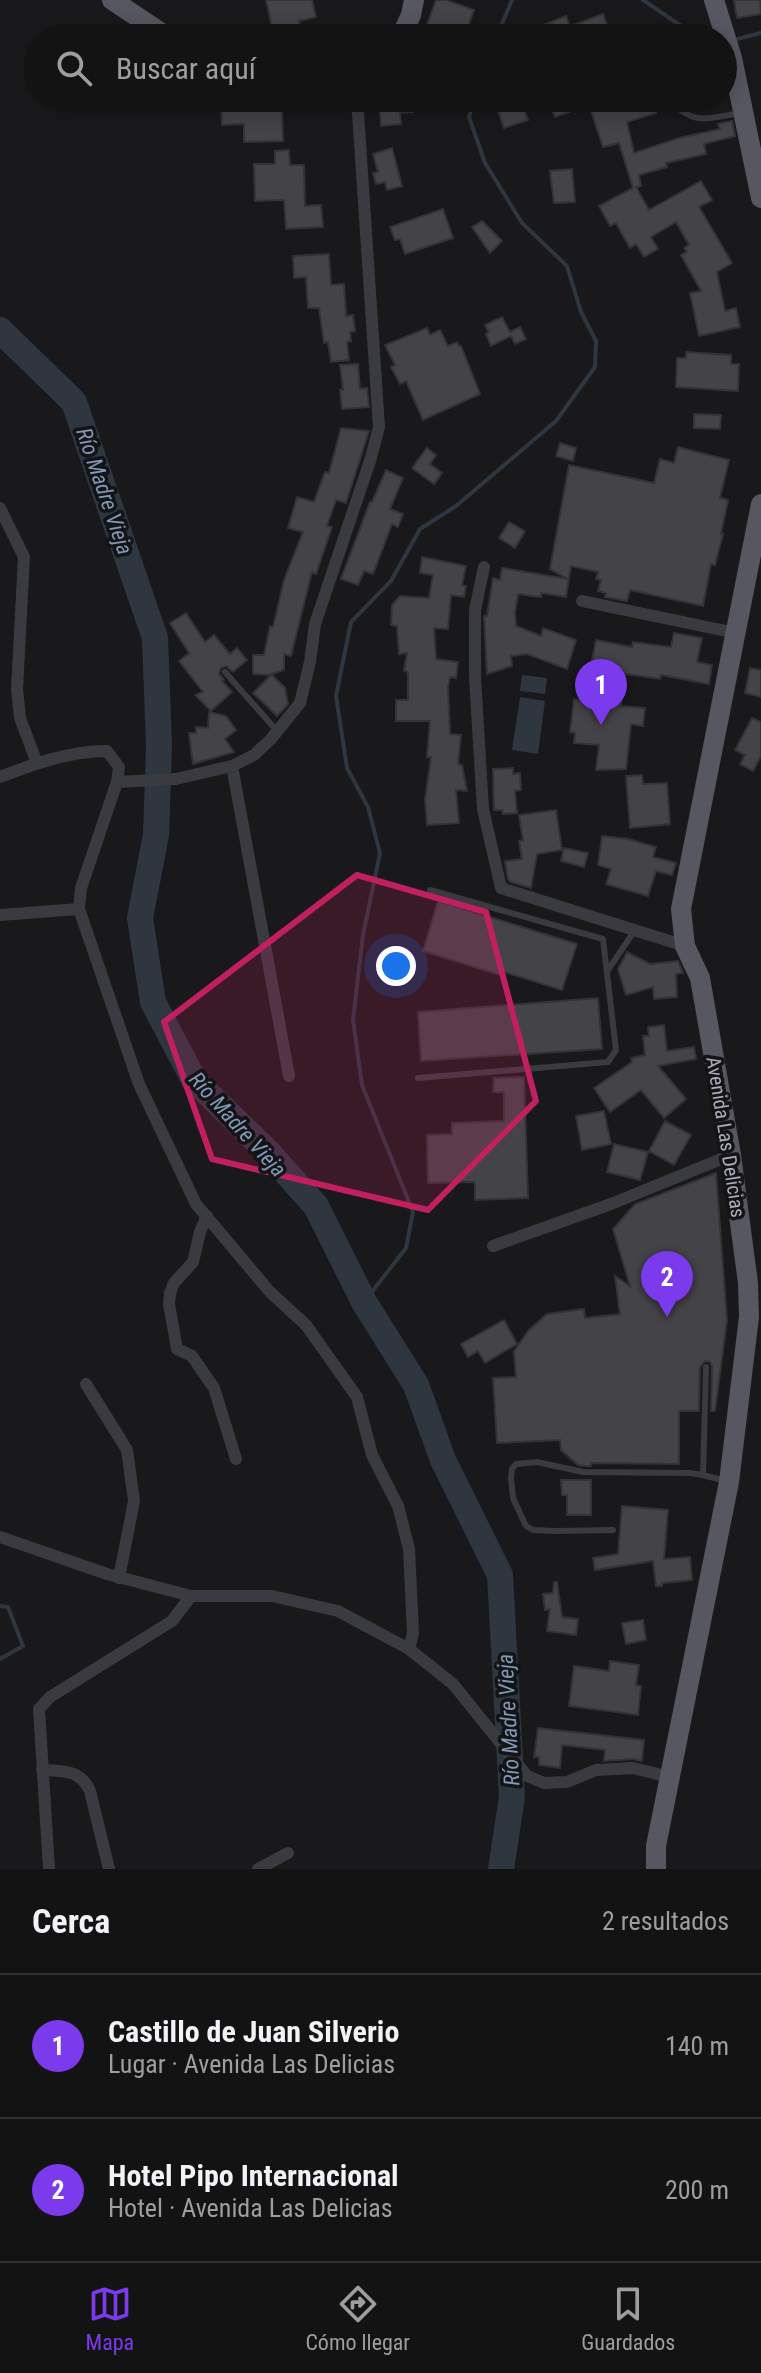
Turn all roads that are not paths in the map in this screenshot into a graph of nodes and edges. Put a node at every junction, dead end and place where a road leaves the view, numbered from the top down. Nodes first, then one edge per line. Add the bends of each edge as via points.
1 (112, 0) edge
2 (414, 0) edge
3 (714, 0) edge
4 (148, 24) edge
5 (407, 24) edge
6 (721, 24) edge
7 (737, 83) edge
8 (358, 112) edge
9 (681, 112) edge
10 (743, 112) junction
11 (761, 198) edge
12 (761, 504) edge
13 (0, 508) edge
14 (757, 553) edge
15 (484, 567) dead end
16 (582, 601) dead end
17 (736, 633) junction
18 (225, 672) dead end
19 (277, 731) junction
20 (37, 763) junction
21 (232, 766) junction
22 (0, 777) edge
23 (117, 782) junction
24 (430, 890) dead end
25 (79, 909) junction
26 (0, 915) edge
27 (635, 930) junction
28 (685, 946) junction
29 (607, 971) junction
30 (289, 1076) dead end
31 (418, 1078) dead end
32 (731, 1155) junction
33 (207, 1216) junction
34 (493, 1246) dead end
35 (706, 1367) dead end
36 (86, 1384) dead end
37 (236, 1459) dead end
38 (703, 1475) junction
39 (729, 1482) junction
40 (613, 1530) dead end
41 (0, 1537) edge
42 (119, 1578) junction
43 (191, 1596) junction
44 (409, 1649) junction
45 (42, 1770) junction
46 (670, 1777) junction
47 (288, 1853) dead end
48 (49, 1869) edge
49 (109, 1869) edge
50 (258, 1869) edge
51 (656, 1869) edge

1 - 4 main road
2 - 5 main road
3 - 6 main road
7 - 10 main road
8 - 19 street via 379,427 315,624 300,703
9 - 10 lane via 697,119
10 - 11 main road
12 - 14 main road, Avenida Las Delicias
13 - 20 street via 24,557 17,689 20,718
14 - 17 main road, Avenida Las Delicias
15 - 27 street via 475,610 475,677 483,809 501,888
16 - 17 street
17 - 28 main road, Avenida Las Delicias via 681,909
18 - 19 lane
19 - 21 street via 254,755
20 - 22 street
20 - 23 street via 107,751 119,767
21 - 23 street via 168,779
21 - 30 street
23 - 25 street via 81,888
24 - 29 lane via 603,939
25 - 26 street
25 - 33 street via 139,1084 196,1204
27 - 28 street
27 - 29 lane
28 - 32 main road, Avenida Las Delicias via 700,978
29 - 31 lane via 616,1050 608,1062
32 - 34 street
32 - 39 main road, Avenida Las Delicias via 749,1317
33 - 37 street via 193,1262 174,1283 169,1304 177,1349 192,1356 214,1388
33 - 44 street via 270,1292 306,1325 357,1397 372,1455 398,1506 409,1549
35 - 38 lane
36 - 42 street via 127,1450 134,1501
38 - 39 lane
38 - 40 lane via 583,1472 537,1462 512,1469 513,1498 526,1526
39 - 46 main road, Avenida Las Delicias
41 - 42 street
42 - 43 street
43 - 44 street via 272,1596 338,1611
43 - 45 street via 172,1621 39,1709
44 - 46 street via 453,1684 527,1776 544,1783 567,1782 596,1770 633,1768
45 - 48 street
45 - 49 street via 67,1771 85,1781
46 - 51 main road, Avenida Las Delicias
47 - 50 street

